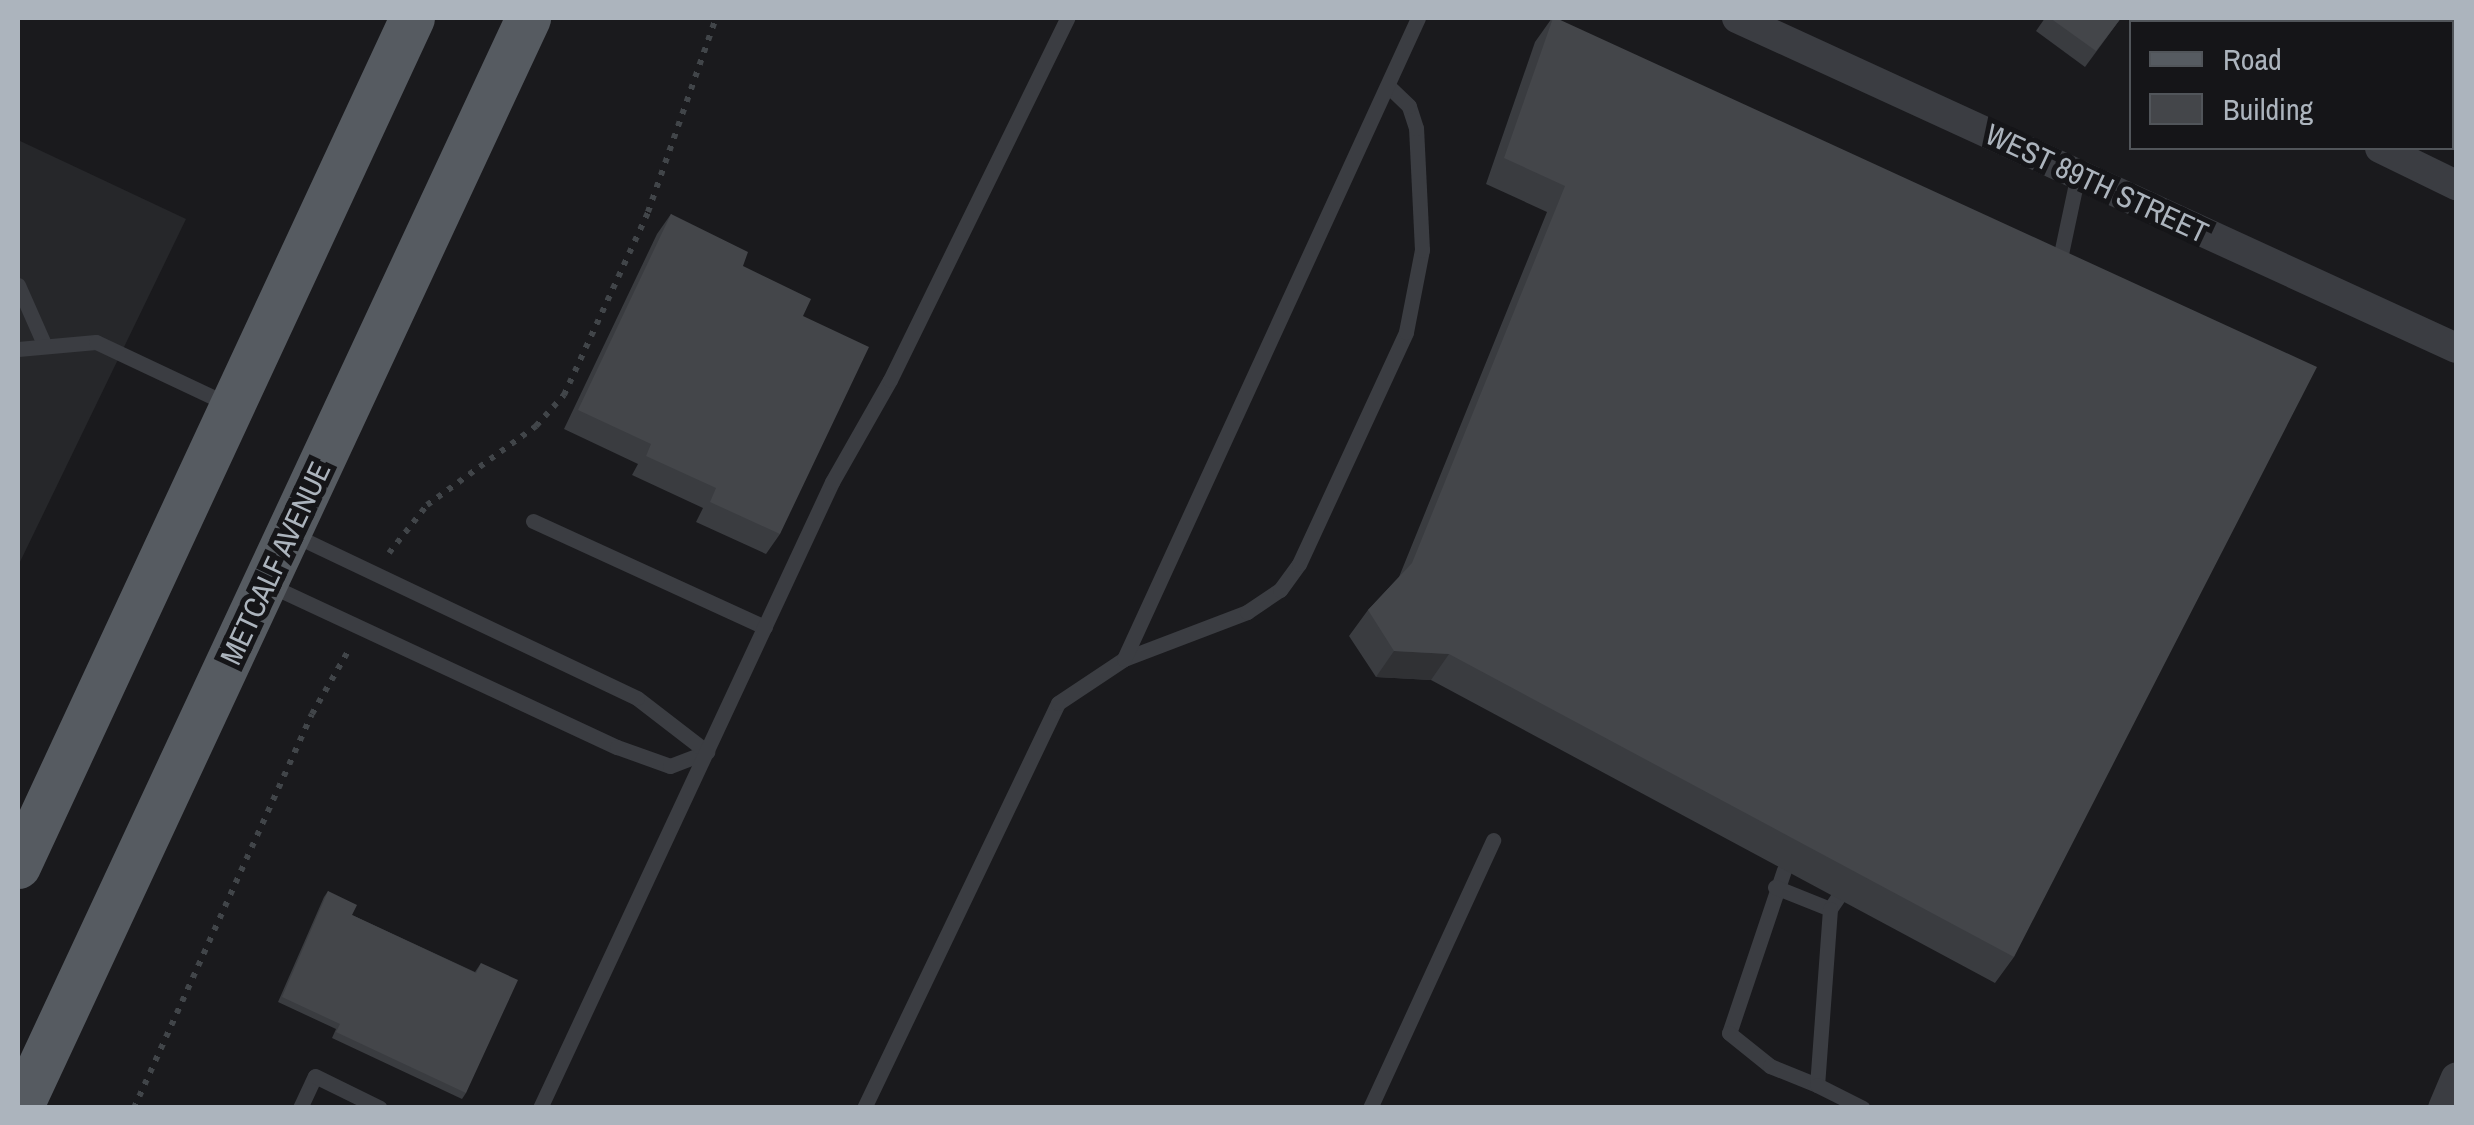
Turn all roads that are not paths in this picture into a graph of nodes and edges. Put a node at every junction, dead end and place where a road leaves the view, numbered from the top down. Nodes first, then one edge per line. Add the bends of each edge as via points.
1 (412, 18) edge
2 (528, 18) edge
3 (1067, 18) edge
4 (1418, 18) edge
5 (1736, 18) edge
6 (1389, 87) junction
7 (2384, 150) edge
8 (2078, 174) junction
9 (2456, 184) edge
10 (2056, 282) edge
11 (18, 285) edge
12 (44, 344) junction
13 (2456, 348) edge
14 (18, 349) edge
15 (228, 404) junction
16 (532, 521) dead end
17 (289, 534) junction
18 (266, 583) junction
19 (766, 626) junction
20 (1124, 659) junction
21 (707, 752) junction
22 (1494, 840) dead end
23 (18, 863) edge
24 (1784, 870) edge
25 (1775, 887) junction
26 (2456, 1078) edge
27 (1817, 1085) junction
28 (20, 1108) edge
29 (300, 1108) edge
30 (380, 1108) edge
31 (540, 1108) edge
32 (864, 1108) edge
33 (1370, 1108) edge
34 (1864, 1108) edge
35 (2443, 1108) edge

1 - 15 main road
2 - 17 main road, METCALF AVENUE
3 - 19 lane
4 - 6 lane
5 - 8 street, WEST 89TH STREET
6 - 20 lane
6 - 20 lane via 1409,106 1416,128 1422,250 1406,332 1299,564 1280,590 1247,612
7 - 9 street
8 - 10 lane
8 - 13 street, WEST 89TH STREET
11 - 12 lane
12 - 14 lane
12 - 15 lane via 96,342
15 - 23 main road
16 - 19 lane
17 - 18 main road, METCALF AVENUE
17 - 21 lane via 637,698
18 - 21 lane via 618,747 670,766
18 - 28 main road, METCALF AVENUE
19 - 21 lane
20 - 32 lane via 1058,703
21 - 31 lane
22 - 33 lane
24 - 25 lane
25 - 27 lane via 1834,903
25 - 27 lane via 1729,1033 1770,1066
26 - 35 street
27 - 34 lane
29 - 30 lane via 315,1076

